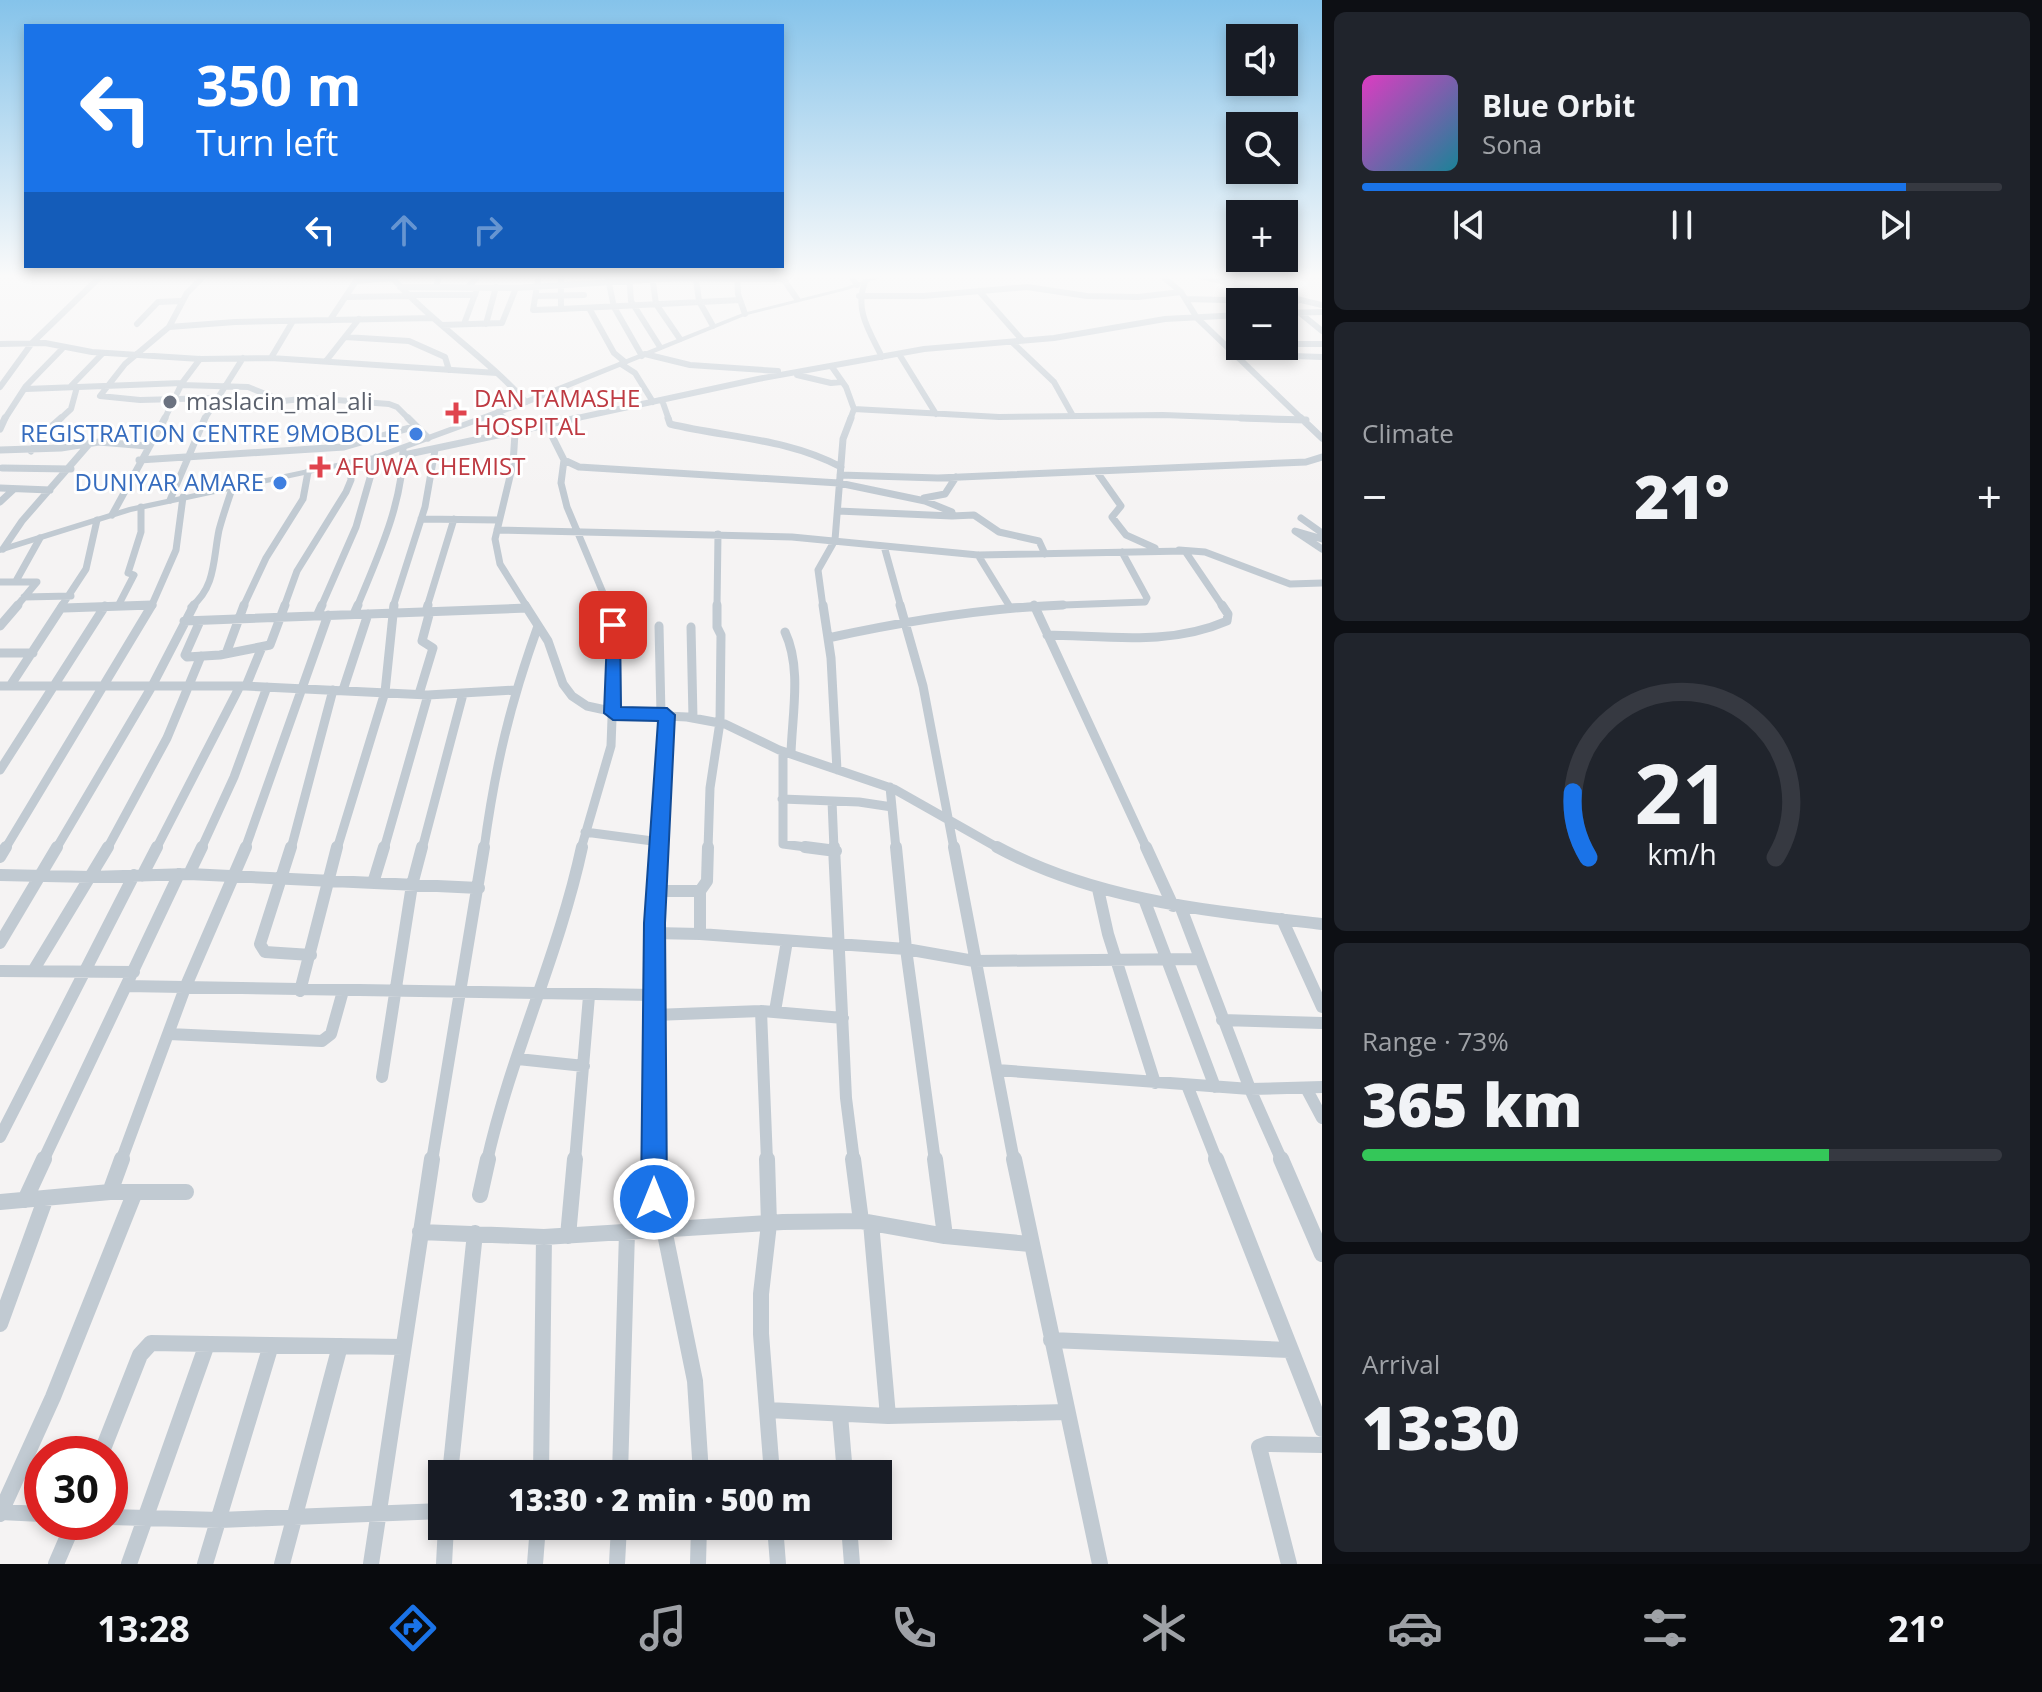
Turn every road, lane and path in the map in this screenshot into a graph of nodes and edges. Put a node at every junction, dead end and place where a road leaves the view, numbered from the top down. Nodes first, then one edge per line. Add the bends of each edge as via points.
1 (28, 347) edge
2 (52, 347) edge
3 (145, 347) edge
4 (278, 347) edge
5 (337, 347) edge
6 (422, 347) edge
7 (467, 347) edge
8 (611, 347) edge
9 (639, 347) edge
10 (660, 347) edge
11 (877, 347) edge
12 (965, 347) edge
13 (1017, 347) edge
14 (62, 349) junction
15 (103, 353) junction
16 (899, 354) junction
17 (644, 355) junction
18 (134, 356) junction
19 (1298, 356) edge
20 (882, 357) junction
21 (1322, 357) edge
22 (243, 358) junction
23 (271, 358) junction
24 (200, 359) junction
25 (1243, 360) edge
26 (16, 361) junction
27 (326, 361) junction
28 (0, 362) edge
29 (623, 363) junction
30 (832, 367) junction
31 (449, 370) junction
32 (497, 373) junction
33 (794, 374) junction
34 (842, 382) junction
35 (181, 384) junction
36 (225, 384) junction
37 (107, 385) junction
38 (0, 387) edge
39 (74, 387) junction
40 (26, 389) junction
41 (215, 398) junction
42 (176, 400) junction
43 (662, 400) junction
44 (526, 402) junction
45 (653, 402) junction
46 (854, 409) junction
47 (498, 412) junction
48 (936, 414) junction
49 (1073, 416) junction
50 (1306, 420) junction
51 (416, 426) junction
52 (547, 426) junction
53 (0, 429) edge
54 (515, 433) junction
55 (428, 438) junction
56 (1322, 438) edge
57 (90, 443) junction
58 (147, 446) junction
59 (0, 450) edge
60 (435, 450) junction
61 (27, 451) junction
62 (403, 452) junction
63 (188, 457) junction
64 (376, 457) junction
65 (1322, 457) edge
66 (139, 460) junction
67 (564, 460) junction
68 (350, 463) junction
69 (1, 469) edge
70 (71, 469) junction
71 (308, 472) junction
72 (1097, 472) junction
73 (840, 475) junction
74 (956, 477) junction
75 (233, 486) junction
76 (348, 486) junction
77 (0, 488) edge
78 (14, 489) junction
79 (50, 490) junction
80 (183, 497) junction
81 (363, 497) dead end
82 (914, 498) junction
83 (170, 500) junction
84 (0, 502) edge
85 (141, 507) junction
86 (838, 511) junction
87 (112, 515) junction
88 (952, 516) junction
89 (1301, 518) dead end
90 (421, 519) junction
91 (454, 519) junction
92 (97, 520) junction
93 (497, 525) junction
94 (578, 530) junction
95 (1322, 533) edge
96 (718, 534) junction
97 (40, 538) junction
98 (1322, 539) edge
99 (835, 540) junction
100 (884, 546) junction
101 (1322, 549) edge
102 (1, 550) edge
103 (1185, 551) junction
104 (1122, 552) junction
105 (1045, 554) junction
106 (978, 555) junction
107 (16, 581) junction
108 (0, 582) edge
109 (1322, 583) edge
110 (71, 596) junction
111 (24, 597) junction
112 (153, 605) junction
113 (1034, 605) junction
114 (105, 606) junction
115 (118, 606) junction
116 (1010, 607) junction
117 (64, 608) junction
118 (527, 608) junction
119 (428, 612) junction
120 (391, 613) junction
121 (354, 614) junction
122 (368, 614) junction
123 (323, 616) junction
124 (278, 617) junction
125 (239, 620) junction
126 (184, 621) junction
127 (200, 621) junction
128 (904, 621) junction
129 (0, 626) edge
130 (538, 626) junction
131 (659, 626) dead end
132 (691, 627) dead end
133 (785, 632) dead end
134 (1047, 635) junction
135 (828, 638) junction
136 (262, 647) junction
137 (227, 651) junction
138 (0, 653) edge
139 (33, 653) junction
140 (201, 656) junction
141 (243, 686) junction
142 (190, 687) junction
143 (267, 687) junction
144 (4, 688) edge
145 (55, 688) junction
146 (105, 688) junction
147 (151, 688) junction
148 (302, 689) junction
149 (338, 690) junction
150 (515, 690) junction
151 (385, 692) junction
152 (423, 694) junction
153 (463, 694) junction
154 (613, 713) junction
155 (664, 714) junction
156 (693, 718) junction
157 (720, 722) junction
158 (787, 753) junction
159 (0, 770) edge
160 (837, 770) junction
161 (890, 787) junction
162 (782, 799) junction
163 (832, 801) junction
164 (892, 807) junction
165 (948, 816) junction
166 (585, 832) junction
167 (660, 842) junction
168 (836, 851) junction
169 (0, 857) edge
170 (184, 874) junction
171 (0, 875) edge
172 (138, 875) junction
173 (37, 876) junction
174 (91, 877) junction
175 (233, 877) junction
176 (282, 879) junction
177 (327, 881) junction
178 (373, 883) junction
179 (412, 885) junction
180 (479, 888) junction
181 (1098, 889) junction
182 (657, 891) junction
183 (700, 891) junction
184 (1144, 899) junction
185 (1177, 907) junction
186 (1282, 919) junction
187 (1322, 924) edge
188 (654, 933) junction
189 (700, 934) junction
190 (787, 941) junction
191 (0, 943) edge
192 (841, 945) junction
193 (906, 949) junction
194 (311, 955) junction
195 (1200, 959) junction
196 (1166, 960) junction
197 (974, 961) junction
198 (1117, 961) junction
199 (0, 971) edge
200 (33, 971) junction
201 (86, 971) junction
202 (134, 972) junction
203 (126, 986) junction
204 (185, 988) junction
205 (395, 990) junction
206 (462, 990) junction
207 (300, 991) junction
208 (343, 991) junction
209 (541, 993) junction
210 (654, 995) junction
211 (589, 996) junction
212 (1322, 1007) edge
213 (768, 1011) junction
214 (654, 1015) junction
215 (843, 1018) junction
216 (1222, 1020) junction
217 (1322, 1023) edge
218 (169, 1034) junction
219 (518, 1059) junction
220 (584, 1066) junction
221 (997, 1070) junction
222 (382, 1077) dead end
223 (1155, 1083) junction
224 (1187, 1085) junction
225 (1215, 1087) junction
226 (1322, 1087) edge
227 (1306, 1088) junction
228 (1250, 1089) junction
229 (1322, 1118) edge
230 (0, 1137) edge
231 (110, 1192) junction
232 (135, 1192) junction
233 (186, 1192) dead end
234 (480, 1195) dead end
235 (25, 1200) junction
236 (45, 1200) junction
237 (0, 1202) edge
238 (866, 1222) junction
239 (769, 1224) junction
240 (659, 1229) junction
241 (420, 1232) junction
242 (627, 1232) junction
243 (475, 1233) junction
244 (568, 1236) junction
245 (945, 1236) junction
246 (544, 1237) junction
247 (1030, 1244) junction
248 (1322, 1254) edge
249 (0, 1324) edge
250 (1051, 1340) junction
251 (207, 1344) junction
252 (271, 1345) junction
253 (340, 1346) junction
254 (403, 1347) junction
255 (1290, 1350) junction
256 (768, 1410) junction
257 (1067, 1412) junction
258 (840, 1415) junction
259 (888, 1416) junction
260 (1322, 1429) edge
261 (108, 1436) edge
262 (1322, 1445) edge
263 (451, 1460) edge
264 (541, 1460) edge
265 (620, 1460) edge
266 (701, 1460) edge
267 (771, 1460) edge
268 (844, 1460) edge
269 (428, 1512) edge
270 (0, 1513) edge
271 (24, 1514) edge
272 (379, 1516) junction
273 (128, 1517) edge
274 (147, 1517) junction
275 (296, 1518) junction
276 (220, 1520) junction
277 (66, 1540) edge
278 (445, 1540) edge
279 (537, 1540) edge
280 (618, 1540) edge
281 (699, 1540) edge
282 (776, 1540) edge
283 (850, 1540) edge
284 (56, 1564) edge
285 (129, 1564) edge
286 (205, 1564) edge
287 (282, 1564) edge
288 (371, 1564) edge
289 (444, 1564) edge
290 (535, 1564) edge
291 (617, 1564) edge
292 (698, 1564) edge
293 (778, 1564) edge
294 (852, 1564) edge
295 (1100, 1564) edge
296 (1289, 1564) edge

1 - 26 street
2 - 14 street
3 - 18 street
4 - 23 street
5 - 27 street
6 - 31 street via 445,357
7 - 32 street
8 - 29 street
9 - 17 street
10 - 17 street
11 - 20 street
12 - 16 street
13 - 49 street via 1054,382
14 - 15 street
14 - 40 street
15 - 18 street
15 - 39 street
16 - 20 street
16 - 48 street
17 - 29 street
17 - 33 street via 690,365
18 - 24 street
18 - 37 street
19 - 21 street
20 - 30 street
22 - 23 street
22 - 24 street
22 - 36 street
23 - 27 street
24 - 35 street
25 - 50 street
26 - 28 street
26 - 38 street
27 - 31 street
29 - 44 street
29 - 45 street
30 - 33 street
30 - 34 street
31 - 32 street
32 - 44 street
33 - 34 street
33 - 43 street
34 - 46 street
35 - 36 street
35 - 37 street
35 - 42 street
36 - 41 street
36 - 51 street via 259,389 283,401 395,405
37 - 39 street
37 - 42 street via 101,397
39 - 40 street
39 - 61 street via 71,409
40 - 53 street via 12,400
41 - 42 street
41 - 63 street
42 - 58 street
43 - 45 street
43 - 73 street via 670,424 793,445
44 - 47 street
45 - 52 street
46 - 48 street
46 - 73 street via 843,439
47 - 54 street
47 - 55 street
48 - 49 street
49 - 50 street
50 - 56 street
51 - 55 street
51 - 63 street via 344,447
52 - 54 street
52 - 67 street
54 - 60 street
54 - 93 street
55 - 62 street
57 - 58 street
57 - 61 street
57 - 70 street
58 - 66 street
59 - 61 street
60 - 62 street
60 - 90 street
61 - 69 street
62 - 64 street
62 - 121 street via 402,475
63 - 66 street
63 - 83 street
64 - 68 street
64 - 123 street
65 - 72 street
66 - 87 street
67 - 73 street via 579,467
67 - 94 street via 561,483
68 - 71 street
68 - 76 street
69 - 70 street
70 - 79 street
71 - 75 street
71 - 125 street via 297,513 260,567
72 - 74 street
72 - 103 street via 1121,506 1112,517 1126,535 1158,549
73 - 74 street
73 - 82 street
73 - 86 street
74 - 82 street via 945,494
75 - 80 street
75 - 126 street via 211,581
76 - 81 street
76 - 124 street via 305,556
77 - 78 street
78 - 79 street
78 - 84 street
79 - 102 street
80 - 83 street
80 - 112 street via 176,550
82 - 88 street via 945,507
83 - 85 street
85 - 87 street
85 - 115 street via 141,532 128,573 134,577
86 - 88 street
86 - 99 street
87 - 92 street
88 - 105 street via 974,515 999,532 1039,541
89 - 95 street
90 - 91 street
90 - 120 street
91 - 93 street
91 - 119 street
92 - 97 street
92 - 110 street via 86,569
93 - 94 street
93 - 118 street via 500,563
94 - 96 street
94 - 154 street via 608,601 615,637
96 - 99 street
96 - 157 street
97 - 102 street
97 - 107 street
98 - 101 street via 1295,531
99 - 100 street
99 - 135 street via 818,570
100 - 106 street
100 - 128 street
103 - 104 street
103 - 109 street via 1220,556 1290,584
103 - 134 street via 1228,614 1227,621 1197,633 1146,637
104 - 105 street
104 - 113 street via 1145,602
105 - 106 street
106 - 116 street
107 - 108 street
107 - 111 street via 37,582
110 - 111 street
110 - 117 street
111 - 129 street
112 - 115 street
112 - 146 street
113 - 116 street
113 - 134 street
114 - 115 street
114 - 117 street
114 - 145 street
116 - 128 street
117 - 139 street
118 - 119 street
118 - 130 street
119 - 120 street
119 - 152 street via 422,641 433,648
120 - 122 street
120 - 151 street
121 - 122 street
121 - 123 street
122 - 149 street
123 - 124 street
123 - 148 street
124 - 125 street
124 - 136 street via 271,643
125 - 127 street
125 - 137 street
126 - 127 street
126 - 147 street
127 - 140 street via 185,655
128 - 135 street
128 - 165 street via 923,686
130 - 150 street
130 - 154 street via 574,699
131 - 155 street
132 - 156 street
133 - 158 street via 792,660
134 - 185 street
135 - 160 street
136 - 137 street
136 - 141 street
137 - 140 street
138 - 139 street
139 - 144 street
140 - 142 street
141 - 142 street
141 - 143 street
141 - 172 street
142 - 147 street
142 - 174 street
143 - 148 street
143 - 170 street via 234,777
144 - 145 street
145 - 146 street
145 - 159 street
146 - 147 street
146 - 169 street
147 - 173 street
148 - 149 street
148 - 175 street
149 - 151 street
149 - 176 street
150 - 153 street
150 - 180 street via 494,772
151 - 152 street
151 - 177 street
152 - 153 street
152 - 178 street via 407,774
153 - 179 street
154 - 155 street
154 - 166 street via 607,762
155 - 156 street
155 - 167 street
156 - 157 street
157 - 158 street
157 - 183 street via 710,788 707,881
158 - 160 street
158 - 162 street
160 - 161 street
161 - 164 street
161 - 165 street
162 - 163 street
162 - 168 street via 783,844
163 - 164 street
163 - 168 street
164 - 193 street
165 - 181 street via 1022,859
165 - 197 street
166 - 167 street
166 - 209 street
167 - 182 street
168 - 192 street
170 - 172 street
170 - 175 street
170 - 202 street
171 - 173 street
172 - 174 street
172 - 201 street
173 - 174 street
173 - 191 street
174 - 200 street
175 - 176 street
175 - 204 street
176 - 177 street
176 - 194 street via 260,944 265,952
177 - 178 street
177 - 194 street
178 - 179 street
179 - 180 street
179 - 205 street
180 - 206 street
181 - 184 street
181 - 198 street
182 - 183 street
182 - 188 street
183 - 189 street
184 - 185 street
184 - 196 street
185 - 186 street
185 - 195 street
186 - 187 street
186 - 212 street
188 - 189 street
188 - 210 street
189 - 190 street
190 - 192 street
190 - 213 street
192 - 193 street
192 - 215 street
193 - 197 street
193 - 245 street
194 - 207 street
195 - 196 street
195 - 216 street
196 - 198 street
196 - 225 street
197 - 198 street
197 - 221 street
198 - 223 street
199 - 200 street
200 - 201 street
201 - 202 street
201 - 230 street
202 - 203 street
203 - 204 street
203 - 235 street
204 - 207 street
204 - 218 street
205 - 206 street
205 - 208 street
205 - 222 street
206 - 209 street
206 - 241 street
207 - 208 street
208 - 218 street via 331,1034 322,1041
209 - 211 street
209 - 219 street
210 - 211 street
210 - 214 street
211 - 220 street
213 - 214 street
213 - 215 street
213 - 239 street
214 - 240 street
215 - 238 street via 846,1098
216 - 217 street
216 - 228 street
218 - 231 street
219 - 220 street
219 - 234 street via 497,1117
220 - 244 street
221 - 223 street
221 - 247 street
223 - 224 street
224 - 225 street
224 - 255 street
225 - 228 street
226 - 227 street
227 - 228 street
227 - 229 street
228 - 248 street
231 - 232 street
231 - 236 street
232 - 233 street
232 - 270 street
235 - 236 street
235 - 237 street
236 - 249 street
238 - 239 street
238 - 245 street
238 - 259 street
239 - 240 street
239 - 256 street via 761,1307
240 - 242 street
240 - 266 street via 695,1383
241 - 243 street
241 - 254 street
242 - 244 street
242 - 265 street
243 - 246 street
243 - 263 street
244 - 246 street
245 - 247 street
246 - 264 street
247 - 250 street
250 - 255 street
250 - 257 street
251 - 252 street
251 - 261 street via 151,1343 145,1348
251 - 274 street
252 - 253 street
252 - 276 street
253 - 254 street
253 - 275 street
254 - 272 street
255 - 260 street
256 - 258 street
256 - 267 street
257 - 259 street
257 - 295 street
258 - 259 street
258 - 268 street
262 - 296 street via 1259,1447
269 - 272 street
270 - 271 street
272 - 275 street
272 - 288 street
273 - 274 street
274 - 276 street
274 - 285 street
275 - 276 street
275 - 287 street
276 - 286 street
277 - 284 street
278 - 289 street
279 - 290 street
280 - 291 street
281 - 292 street
282 - 293 street
283 - 294 street

